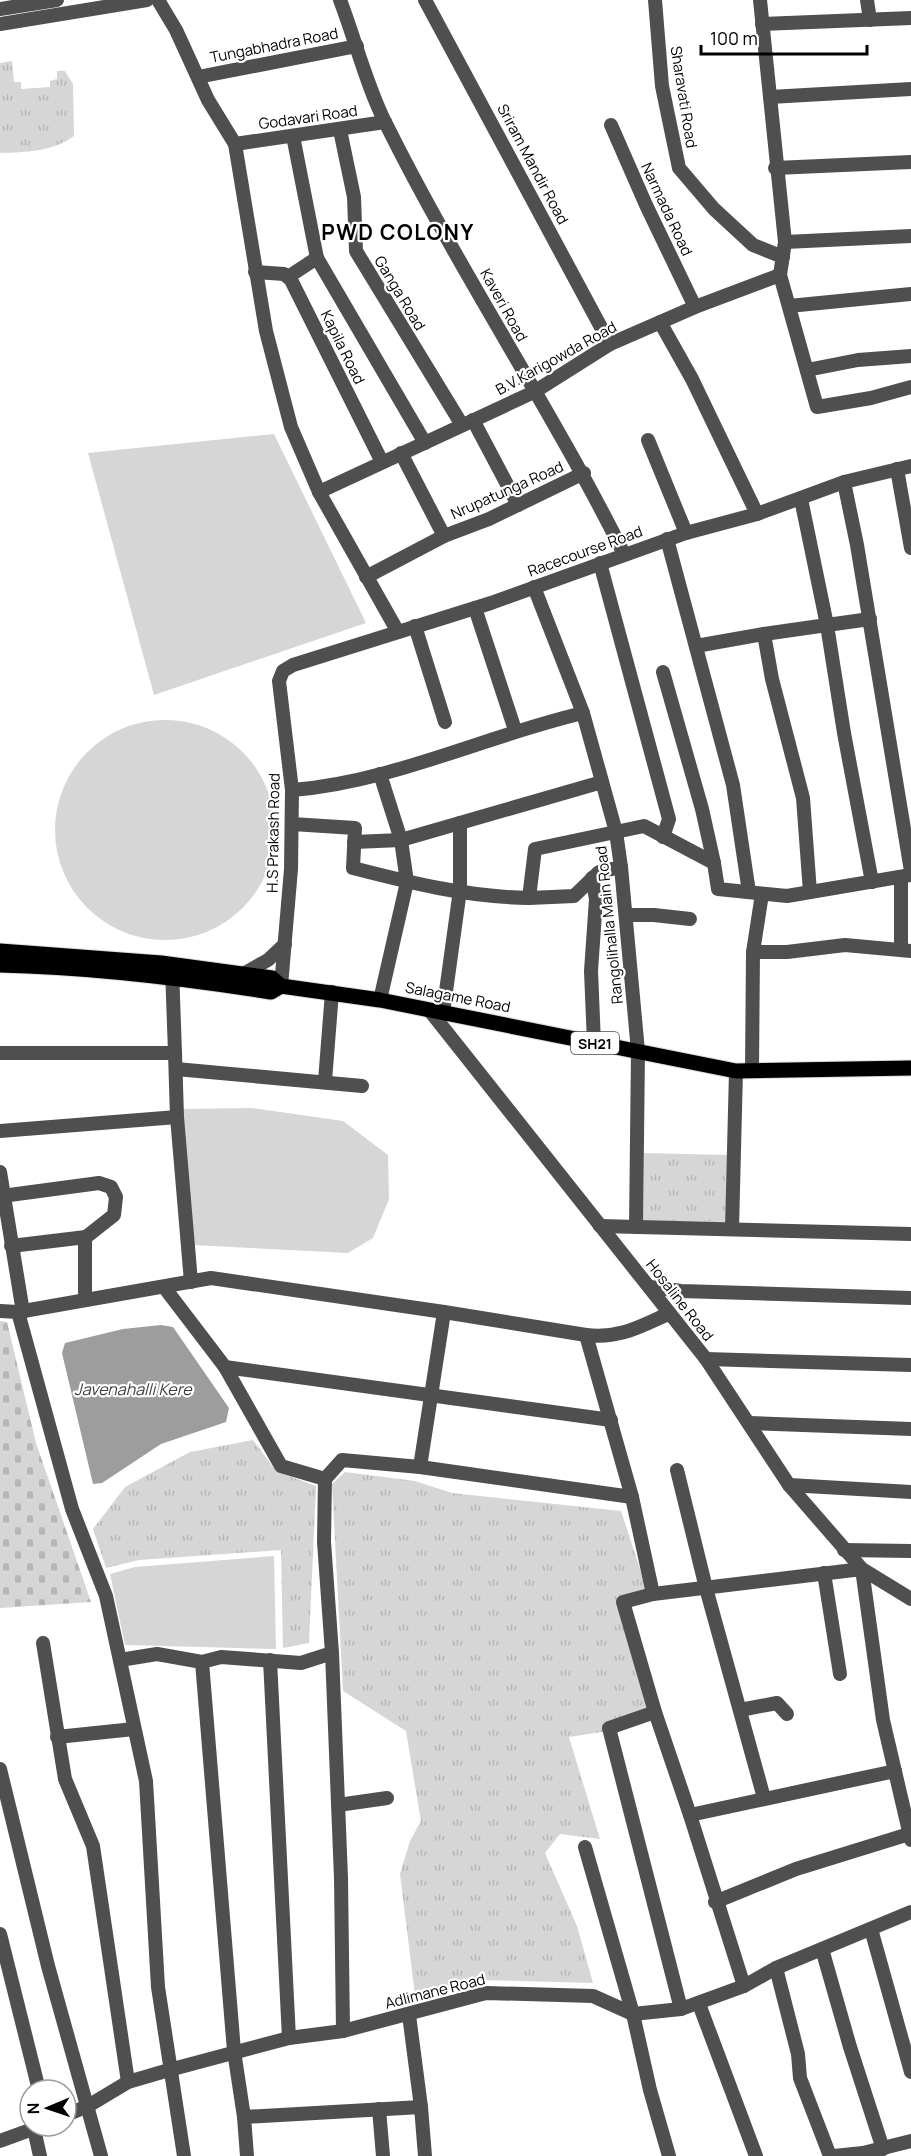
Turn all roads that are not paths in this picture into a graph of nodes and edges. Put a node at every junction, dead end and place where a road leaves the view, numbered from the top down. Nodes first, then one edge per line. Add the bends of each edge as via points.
1 (57, 0) edge
2 (147, 0) edge
3 (158, 0) edge
4 (340, 0) edge
5 (425, 0) edge
6 (655, 0) edge
7 (759, 0) edge
8 (867, 0) edge
9 (75, 6) edge
10 (0, 9) edge
11 (911, 18) edge
12 (870, 20) junction
13 (0, 24) edge
14 (762, 24) junction
15 (357, 46) junction
16 (198, 77) junction
17 (911, 89) edge
18 (770, 97) junction
19 (385, 122) junction
20 (611, 125) dead end
21 (340, 130) junction
22 (293, 136) junction
23 (235, 144) junction
24 (911, 162) edge
25 (776, 168) junction
26 (911, 236) edge
27 (785, 242) junction
28 (783, 257) junction
29 (316, 258) junction
30 (255, 272) junction
31 (780, 275) junction
32 (288, 277) junction
33 (911, 294) edge
34 (789, 306) junction
35 (695, 307) junction
36 (660, 322) junction
37 (610, 344) junction
38 (911, 356) edge
39 (807, 370) junction
40 (911, 387) edge
41 (534, 392) junction
42 (468, 423) junction
43 (648, 440) dead end
44 (424, 442) junction
45 (401, 453) junction
46 (382, 462) junction
47 (904, 468) edge
48 (584, 473) junction
49 (844, 482) junction
50 (319, 492) junction
51 (801, 499) junction
52 (518, 505) junction
53 (757, 514) junction
54 (686, 533) junction
55 (444, 536) junction
56 (667, 539) junction
57 (911, 548) edge
58 (624, 554) junction
59 (600, 562) junction
60 (366, 577) junction
61 (534, 587) junction
62 (475, 608) junction
63 (870, 619) junction
64 (827, 625) junction
65 (415, 626) junction
66 (398, 632) junction
67 (764, 634) junction
68 (696, 646) junction
69 (663, 672) dead end
70 (279, 681) joint
71 (583, 713) junction
72 (445, 722) dead end
73 (515, 730) junction
74 (380, 774) junction
75 (602, 782) junction
76 (292, 790) junction
77 (460, 823) junction
78 (292, 824) junction
79 (616, 832) junction
80 (663, 837) junction
81 (401, 840) junction
82 (354, 842) junction
83 (714, 863) junction
84 (621, 867) junction
85 (908, 874) edge
86 (592, 878) junction
87 (407, 882) junction
88 (872, 882) junction
89 (460, 890) junction
90 (810, 892) junction
91 (755, 893) junction
92 (529, 898) junction
93 (626, 915) junction
94 (690, 919) dead end
95 (285, 944) junction
96 (0, 951) edge
97 (906, 951) edge
98 (753, 952) junction
99 (0, 965) edge
100 (172, 972) junction
101 (243, 974) junction
102 (281, 986) junction
103 (332, 992) junction
104 (380, 1000) junction
105 (437, 1012) junction
106 (594, 1043) junction
107 (639, 1051) junction
108 (0, 1053) edge
109 (175, 1053) junction
110 (911, 1068) edge
111 (176, 1069) junction
112 (752, 1070) junction
113 (736, 1071) junction
114 (325, 1081) junction
115 (362, 1086) dead end
116 (177, 1117) junction
117 (0, 1131) edge
118 (0, 1172) edge
119 (2, 1196) junction
120 (600, 1226) junction
121 (636, 1227) junction
122 (732, 1229) junction
123 (911, 1234) edge
124 (86, 1237) junction
125 (11, 1246) junction
126 (191, 1282) junction
127 (164, 1287) junction
128 (650, 1287) junction
129 (911, 1298) edge
130 (84, 1299) junction
131 (0, 1311) edge
132 (21, 1312) junction
133 (444, 1312) junction
134 (668, 1314) junction
135 (586, 1335) junction
136 (706, 1359) junction
137 (911, 1365) edge
138 (225, 1367) junction
139 (431, 1395) junction
140 (611, 1420) junction
141 (748, 1423) junction
142 (911, 1429) edge
143 (420, 1467) junction
144 (677, 1470) dead end
145 (325, 1479) junction
146 (789, 1485) junction
147 (911, 1492) edge
148 (632, 1497) junction
149 (844, 1550) junction
150 (911, 1551) edge
151 (862, 1569) junction
152 (824, 1573) junction
153 (706, 1587) junction
154 (653, 1594) junction
155 (911, 1599) edge
156 (43, 1643) dead end
157 (332, 1653) junction
158 (120, 1660) junction
159 (270, 1660) junction
160 (202, 1662) junction
161 (840, 1674) dead end
162 (740, 1710) junction
163 (656, 1712) junction
164 (787, 1714) dead end
165 (134, 1729) junction
166 (57, 1737) junction
167 (0, 1769) edge
168 (895, 1771) junction
169 (387, 1798) dead end
170 (764, 1798) junction
171 (338, 1805) junction
172 (907, 1807) edge
173 (690, 1815) junction
174 (910, 1837) edge
175 (585, 1847) dead end
176 (716, 1902) junction
177 (911, 1912) edge
178 (871, 1929) junction
179 (0, 1934) edge
180 (822, 1949) junction
181 (776, 1968) junction
182 (744, 1986) junction
183 (699, 2004) junction
184 (681, 2009) junction
185 (410, 2014) junction
186 (633, 2014) junction
187 (343, 2031) junction
188 (289, 2038) junction
189 (234, 2051) junction
190 (169, 2070) junction
191 (911, 2072) edge
192 (36, 2078) edge
193 (128, 2082) junction
194 (88, 2106) junction
195 (421, 2108) junction
196 (379, 2109) junction
197 (78, 2110) edge
198 (244, 2117) junction
199 (18, 2135) edge
200 (38, 2138) edge
201 (0, 2141) edge
202 (911, 2141) edge
203 (883, 2149) junction
204 (864, 2155) edge
205 (39, 2156) edge
206 (101, 2156) edge
207 (184, 2156) edge
208 (247, 2156) edge
209 (383, 2156) edge
210 (425, 2156) edge
211 (669, 2156) edge
212 (756, 2156) edge
213 (832, 2156) edge

1 - 10 street
2 - 9 street
3 - 16 street
4 - 15 street, Kaveri Road
5 - 37 street, Sriram Mandir Road
6 - 28 street, Sharavati Road via 662,86 679,168 714,209 753,245
7 - 14 street
8 - 12 street
9 - 13 street
11 - 12 street
12 - 14 street
14 - 18 street
15 - 16 street, Tungabhadra Road
15 - 19 street, Kaveri Road
16 - 23 street
17 - 18 street
18 - 25 street
19 - 21 street, Godavari Road
19 - 41 street, Kaveri Road
20 - 35 street, Narmada Road
21 - 22 street, Godavari Road
21 - 42 street, Ganga Road via 354,197 356,251
22 - 23 street, Godavari Road
22 - 29 street
23 - 30 street
24 - 25 street
25 - 27 street
26 - 27 street
27 - 28 street
28 - 31 street
29 - 32 street
29 - 44 street
30 - 32 street
30 - 50 street via 291,427
31 - 34 street
31 - 35 street, B.V.Karigowda Road
32 - 46 street, Kapila Road
33 - 34 street
34 - 39 street
35 - 36 street, B.V.Karigowda Road
36 - 37 street, B.V.Karigowda Road
36 - 53 street
37 - 41 street, B.V.Karigowda Road
38 - 39 street via 858,360
39 - 40 street via 817,407
41 - 42 street, B.V.Karigowda Road
41 - 48 street, Kaveri Road
42 - 44 street, B.V.Karigowda Road
42 - 52 street, Ganga Road
43 - 54 street
44 - 45 street, B.V.Karigowda Road
45 - 46 street, B.V.Karigowda Road
45 - 55 street
46 - 50 street, B.V.Karigowda Road
47 - 49 street, Racecourse Road
47 - 57 street
48 - 52 street, Nrupatunga Road
48 - 58 street, Kaveri Road
49 - 51 street, Racecourse Road
49 - 63 street
50 - 60 street
51 - 53 street, Racecourse Road
51 - 64 street
52 - 55 street, Nrupatunga Road
53 - 54 street, Racecourse Road
54 - 56 street, Racecourse Road
55 - 60 street, Nrupatunga Road
56 - 58 street, Racecourse Road
56 - 68 street
58 - 59 street, Racecourse Road
59 - 61 street, Racecourse Road
59 - 80 street via 669,819
60 - 66 street
61 - 62 street, Racecourse Road
61 - 71 street, Rangolihalla Main Road
62 - 65 street, Racecourse Road
62 - 73 street
63 - 64 street
63 - 85 street
64 - 67 street
64 - 88 street
65 - 66 street, Racecourse Road
65 - 72 street
66 - 70 street, Racecourse Road via 293,665 283,671
67 - 68 street
67 - 90 street via 803,798
68 - 91 street via 733,785
69 - 83 street
70 - 76 street, H.S Prakash Road
71 - 73 street
71 - 75 street, Rangolihalla Main Road
73 - 74 street
74 - 76 street via 333,787
74 - 81 street
75 - 77 street
75 - 79 street, Rangolihalla Main Road
76 - 78 street, H.S Prakash Road
77 - 81 street
77 - 89 street
78 - 82 street via 355,828
78 - 95 street, H.S Prakash Road
79 - 80 street via 644,826
79 - 84 street, Rangolihalla Main Road
79 - 92 street via 534,849
80 - 83 street
81 - 82 street
81 - 87 street
82 - 87 street via 353,868
83 - 91 street via 718,890
84 - 86 street via 599,872
84 - 93 street, Rangolihalla Main Road
85 - 88 street
85 - 97 street
86 - 92 street via 570,898
86 - 106 street via 596,899 592,962
87 - 89 street
87 - 104 street
88 - 90 street
89 - 92 street via 485,897
89 - 105 street
90 - 91 street via 787,896
91 - 98 street
93 - 94 street
93 - 107 street, Rangolihalla Main Road
95 - 101 street via 268,960
95 - 102 street, H.S Prakash Road
96 - 100 main road, Salagame Road / SH21
97 - 98 street via 845,945
98 - 112 street
99 - 100 main road
100 - 101 main road, Salagame Road / SH21
100 - 102 main road via 272,992
100 - 109 street
101 - 102 main road, Salagame Road / SH21 via 272,978
102 - 103 main road, Salagame Road / SH21
103 - 104 main road, Salagame Road / SH21
103 - 114 street
104 - 105 main road, Salagame Road / SH21
105 - 106 main road, Salagame Road / SH21
105 - 120 street, Hosaline Road
106 - 107 main road, Salagame Road / SH21
107 - 113 main road, Salagame Road / SH21
107 - 121 street, Rangolihalla Main Road
108 - 109 street
109 - 111 street
110 - 112 main road, Salagame Road / SH21
111 - 114 street
111 - 116 street
112 - 113 main road, Salagame Road / SH21
113 - 122 street
114 - 115 street
116 - 117 street
116 - 126 street
118 - 119 street
119 - 124 street via 106,1183 116,1197 114,1215
119 - 125 street
120 - 121 street
120 - 128 street, Hosaline Road
121 - 122 street
122 - 123 street
124 - 125 street
124 - 130 street
125 - 132 street
126 - 127 street
126 - 133 street via 211,1278
127 - 130 street
127 - 138 street
128 - 129 street
128 - 134 street, Hosaline Road
130 - 132 street
131 - 132 street
132 - 158 street via 72,1509 106,1596
133 - 135 street
133 - 139 street
134 - 135 street via 607,1338
134 - 136 street, Hosaline Road
135 - 140 street
136 - 137 street
136 - 141 street, Hosaline Road
138 - 139 street
138 - 145 street via 281,1466
139 - 140 street
139 - 143 street
140 - 148 street
141 - 142 street
141 - 146 street, Hosaline Road
143 - 145 street via 342,1460
143 - 148 street
144 - 153 street
145 - 157 street via 324,1542
146 - 147 street
146 - 149 street, Hosaline Road
148 - 154 street
149 - 150 street
149 - 151 street, Hosaline Road
151 - 152 street
151 - 155 street, Hosaline Road
151 - 168 street via 883,1720
152 - 153 street
152 - 161 street
153 - 154 street
153 - 162 street
154 - 163 street via 623,1602
156 - 166 street
157 - 159 street via 301,1663
157 - 171 street
158 - 160 street via 157,1654
158 - 165 street
159 - 160 street via 221,1657
159 - 188 street
160 - 189 street
162 - 164 street via 775,1702
162 - 170 street
163 - 173 street
163 - 184 street via 609,1728
165 - 166 street
165 - 190 street via 146,1781 158,1987
166 - 193 street via 65,1779 93,1846
167 - 194 street via 48,1966
168 - 170 street
168 - 172 street
169 - 171 street
170 - 173 street
171 - 187 street
172 - 174 street
173 - 176 street
174 - 176 street via 796,1869
175 - 186 street
176 - 182 street
177 - 178 street
178 - 180 street
178 - 191 street
179 - 192 street
180 - 181 street
180 - 203 street
181 - 182 street
181 - 213 street via 798,2054 800,2078
182 - 183 street
183 - 184 street
183 - 212 street
184 - 186 street
185 - 186 street, Adlimane Road via 486,1993 593,1996
185 - 187 street, Adlimane Road
185 - 195 street
186 - 211 street
187 - 188 street, Adlimane Road
188 - 189 street, Adlimane Road
189 - 190 street, Adlimane Road
189 - 198 street
190 - 193 street, Adlimane Road
190 - 207 street
193 - 194 street, Adlimane Road
194 - 197 street, Adlimane Road
194 - 206 street
195 - 196 street
195 - 210 street
196 - 198 street
196 - 209 street
198 - 208 street
199 - 201 street
200 - 205 street
202 - 203 street
203 - 204 street
204 - 213 street

